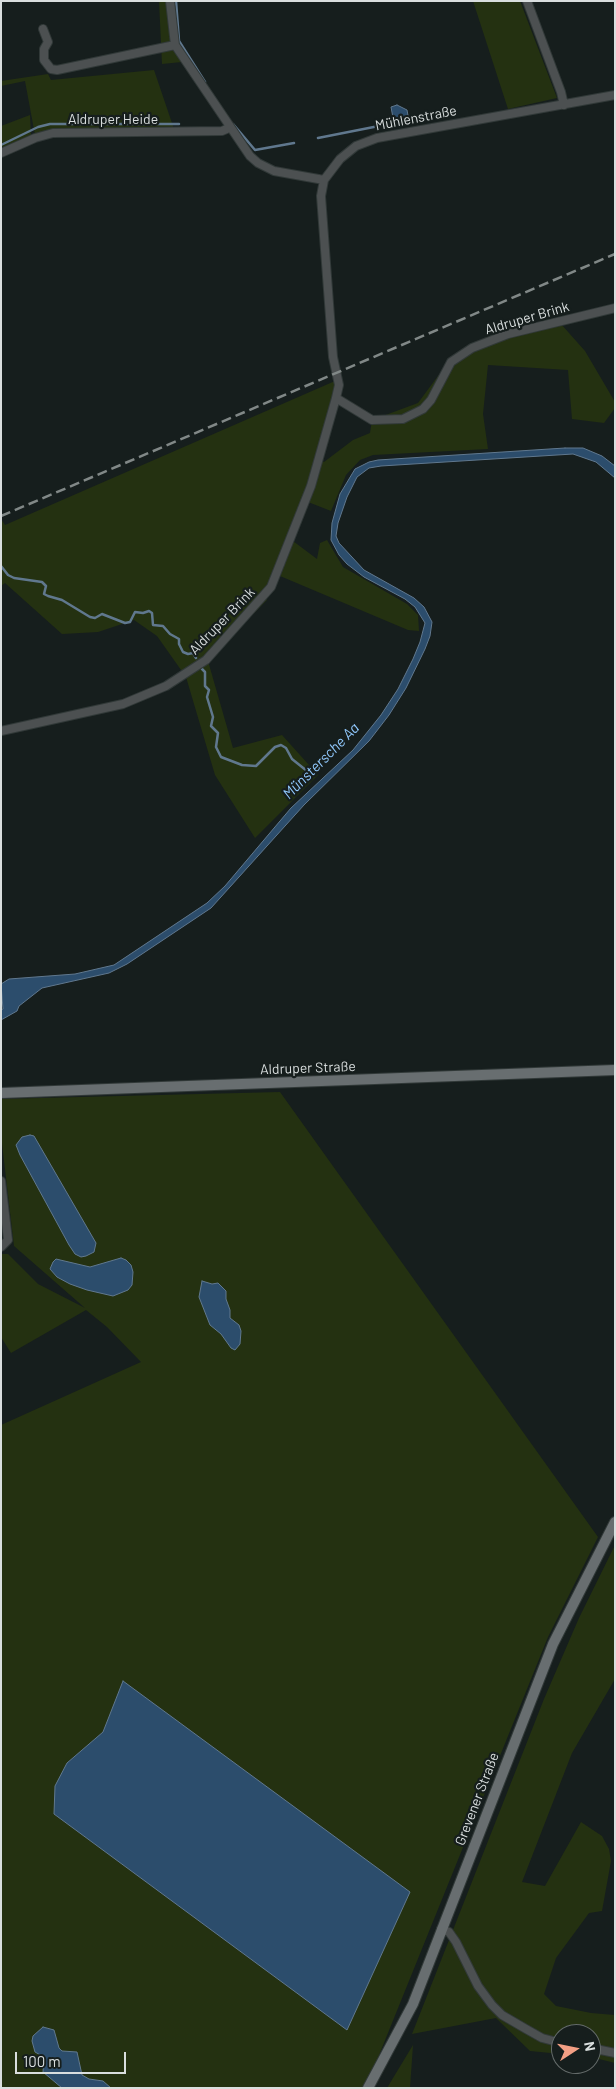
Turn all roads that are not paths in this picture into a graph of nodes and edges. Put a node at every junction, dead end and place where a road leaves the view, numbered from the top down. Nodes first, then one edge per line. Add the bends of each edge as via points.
1 (170, 1) edge
2 (528, 1) edge
3 (43, 29) dead end
4 (175, 45) junction
5 (615, 95) edge
6 (564, 105) junction
7 (229, 128) junction
8 (1, 153) edge
9 (324, 180) junction
10 (615, 308) edge
11 (336, 398) junction
12 (1, 731) edge
13 (615, 1070) edge
14 (1, 1093) edge
15 (1, 1181) edge
16 (1, 1247) edge
17 (615, 1522) edge
18 (442, 1929) junction
19 (551, 2041) edge
20 (601, 2050) edge
21 (615, 2053) edge
22 (368, 2088) edge

1 - 4 street
2 - 6 street
3 - 4 street via 48,42 44,48 44,60 57,70
4 - 7 street
5 - 6 street, Mühlenstraße
6 - 9 street, Mühlenstraße via 377,138 348,151
7 - 8 street, Aldruper Heide via 222,131 53,133
7 - 9 street via 250,156 266,168 282,174
9 - 11 street, Aldruper Brink via 322,217 333,357 339,385
10 - 11 street, Aldruper Brink via 508,334 472,348 451,362 431,400 403,419 372,420
11 - 12 street, Aldruper Brink via 310,486 271,587 206,660 166,686 123,704
13 - 14 street, Aldruper Straße
15 - 16 street via 8,1240
17 - 18 street, Grevener Straße via 553,1644
18 - 19 street via 449,1932 456,1942 492,2006 526,2030
18 - 22 street, Grevener Straße via 409,2012
20 - 21 street

